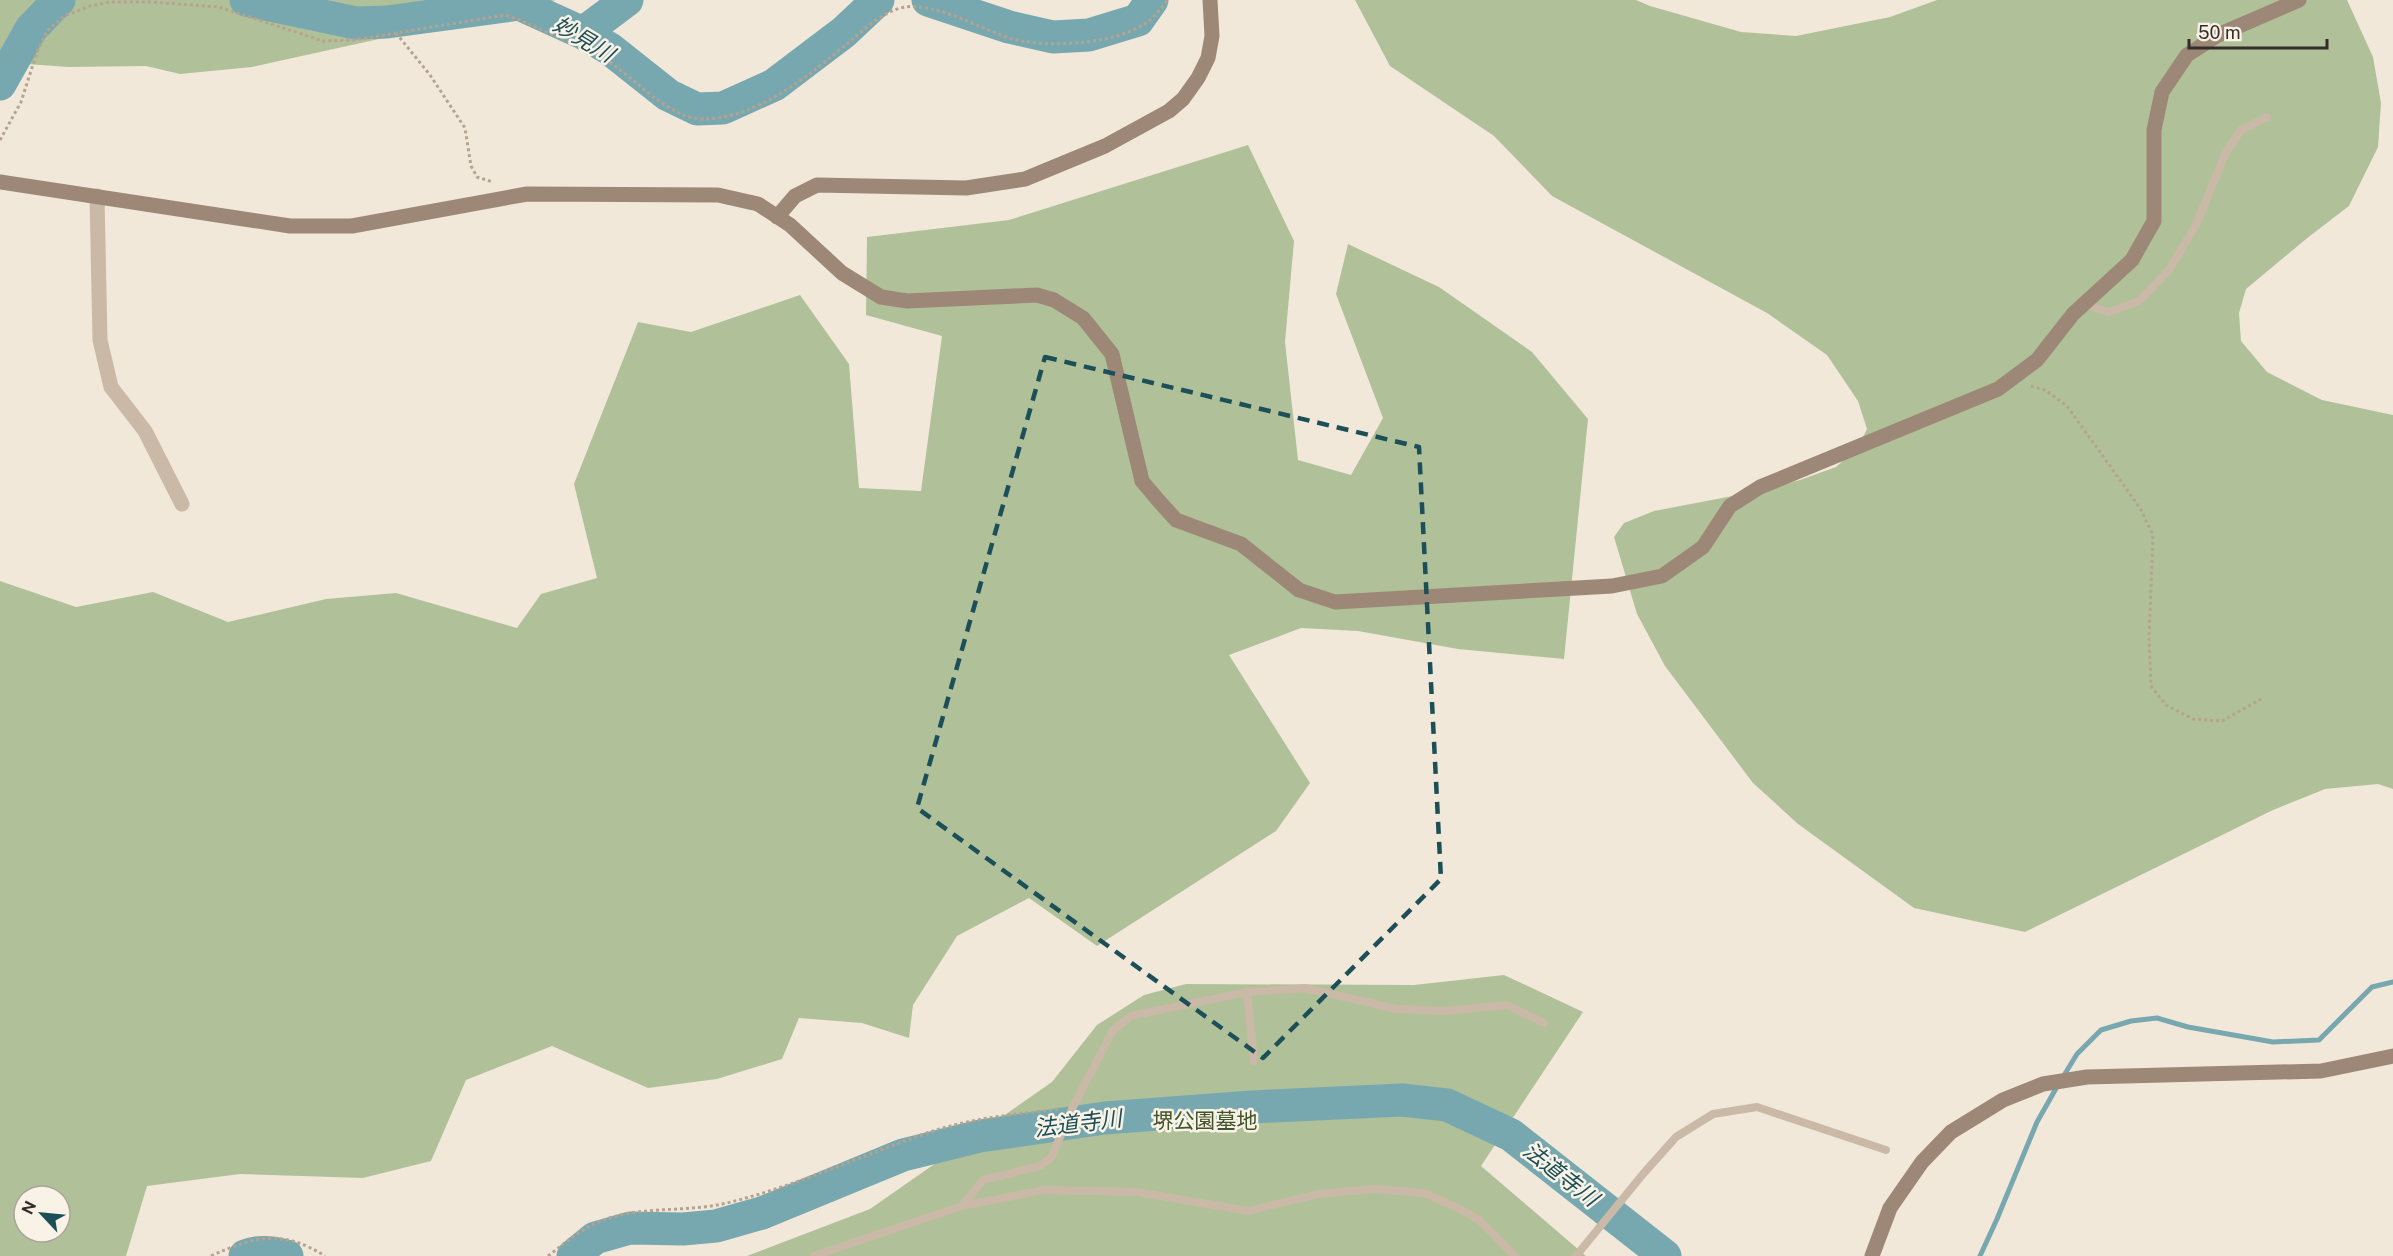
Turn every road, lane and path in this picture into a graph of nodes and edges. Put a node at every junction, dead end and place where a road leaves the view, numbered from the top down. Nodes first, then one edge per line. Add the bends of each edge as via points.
1 (1168, 0) edge
2 (1210, 0) edge
3 (2299, 0) edge
4 (396, 33) junction
5 (2267, 117) dead end
6 (0, 140) edge
7 (0, 182) edge
8 (497, 182) dead end
9 (97, 196) junction
10 (777, 217) junction
11 (2084, 304) junction
12 (2009, 381) junction
13 (182, 504) dead end
14 (2263, 698) dead end
15 (1247, 992) junction
16 (1544, 1023) dead end
17 (2393, 1056) edge
18 (1254, 1061) dead end
19 (1073, 1108) junction
20 (1886, 1150) dead end
21 (962, 1206) junction
22 (211, 1256) edge
23 (326, 1256) edge
24 (548, 1256) edge
25 (814, 1256) edge
26 (1515, 1256) edge
27 (1576, 1256) edge
28 (1872, 1256) edge

1 - 4 path via 1142,26 1119,35 1071,44 1040,44 1011,38 922,7 904,8 886,14 774,97 751,109 706,120 676,111 607,61 505,15
2 - 10 street via 1212,36 1208,58 1188,92 1169,111 1104,146 1025,179 966,188 817,185 795,196
3 - 11 street via 2218,36 2187,55 2162,92 2154,130 2154,221 2132,260
4 - 6 path via 323,41 219,7 150,2 90,6 64,16 47,32 36,52 21,102
4 - 8 path via 465,128 471,166 477,177
5 - 11 lane via 2241,130 2226,152 2196,225 2169,270 2139,301 2109,312
7 - 9 street
9 - 10 street via 290,226 352,226 527,194 718,195 758,204
9 - 13 street via 100,340 111,387 145,431
10 - 12 street via 842,273 881,297 907,301 1037,295 1054,300 1083,318 1112,354 1142,481 1158,501 1176,520 1241,544 1299,590 1335,602 1612,586 1662,576 1703,547 1730,506 1760,487 1998,389
11 - 12 street via 2037,360
12 - 14 path via 2045,390 2067,406 2140,508 2152,536 2151,686 2166,705 2193,719 2222,721
15 - 16 lane via 1305,988 1397,1009 1444,1011 1507,1005
15 - 18 lane
15 - 19 lane via 1131,1016 1113,1030
17 - 28 street via 2321,1071 2087,1077 2043,1084 2003,1100 1951,1132 1922,1162 1890,1208
19 - 21 lane via 1051,1158 1040,1166 982,1180
19 - 24 path via 976,1119 725,1203 602,1221 578,1232
20 - 27 lane via 1757,1107 1713,1114 1676,1137
21 - 25 lane
21 - 26 lane via 1044,1190 1137,1192 1248,1211 1319,1194 1374,1189 1424,1193 1479,1220
22 - 23 path via 242,1242 276,1237 308,1245

